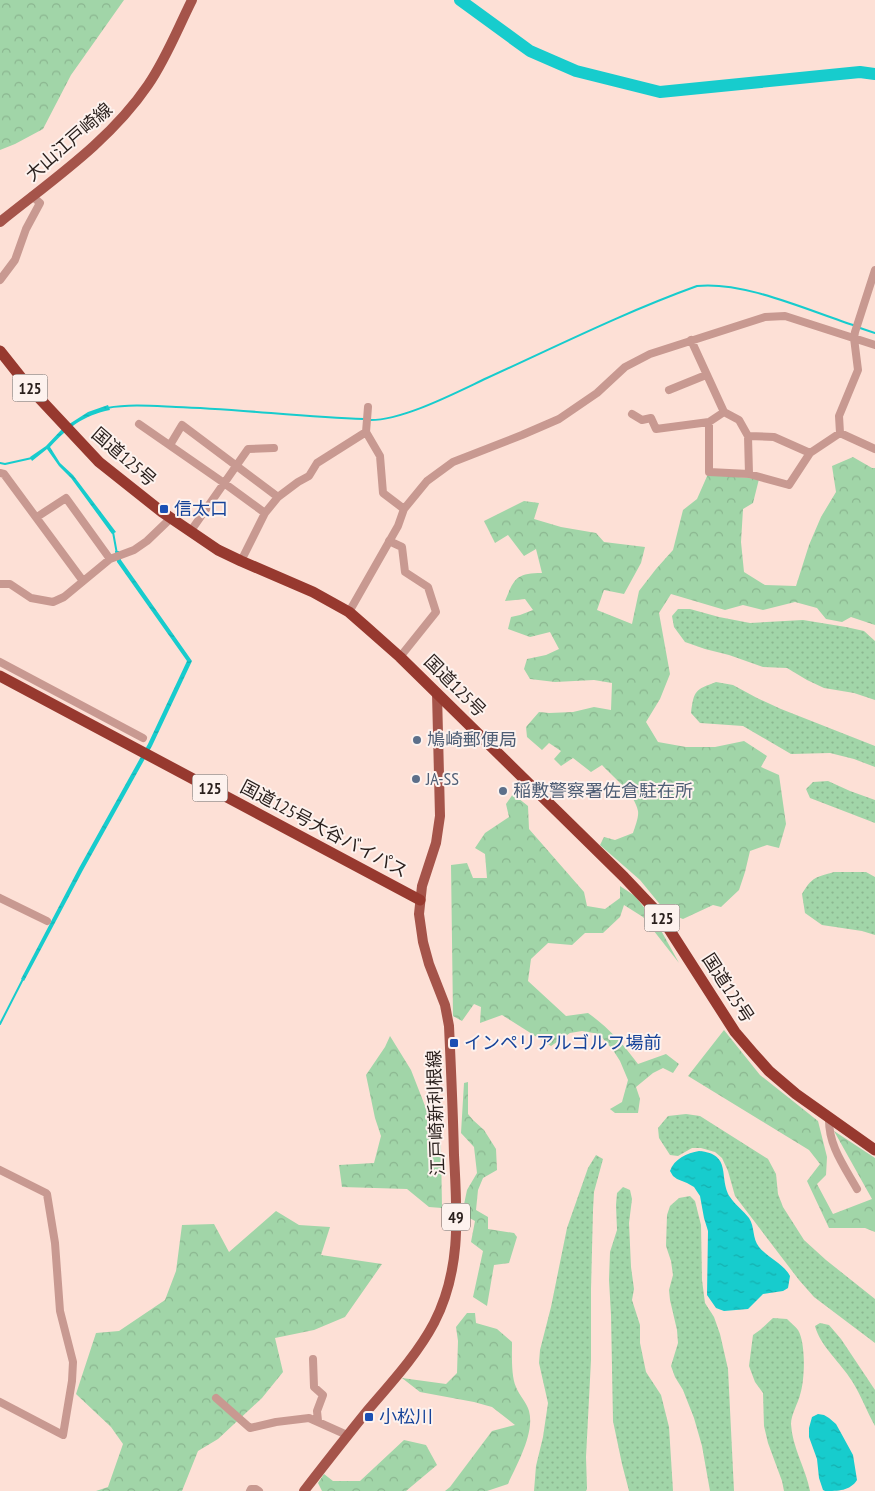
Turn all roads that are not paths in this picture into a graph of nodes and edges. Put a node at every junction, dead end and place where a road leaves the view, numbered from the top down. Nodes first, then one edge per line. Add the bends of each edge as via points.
1 (192, 0) edge
2 (32, 196) junction
3 (0, 222) edge
4 (875, 270) edge
5 (0, 280) edge
6 (855, 335) junction
7 (690, 340) junction
8 (875, 345) edge
9 (0, 351) edge
10 (706, 375) junction
11 (670, 390) dead end
12 (368, 406) dead end
13 (724, 412) junction
14 (632, 414) dead end
15 (710, 422) junction
16 (139, 424) dead end
17 (366, 432) junction
18 (840, 433) junction
19 (748, 436) junction
20 (170, 444) junction
21 (274, 448) dead end
22 (875, 449) edge
23 (810, 454) junction
24 (237, 466) junction
25 (0, 473) edge
26 (749, 474) junction
27 (224, 483) junction
28 (278, 497) junction
29 (404, 508) junction
30 (265, 513) junction
31 (38, 517) junction
32 (171, 518) junction
33 (190, 532) junction
34 (389, 541) junction
35 (110, 559) junction
36 (241, 561) junction
37 (83, 581) junction
38 (0, 584) edge
39 (349, 612) junction
40 (400, 657) junction
41 (0, 662) edge
42 (0, 676) edge
43 (436, 693) junction
44 (143, 738) dead end
45 (0, 898) edge
46 (420, 900) junction
47 (47, 921) dead end
48 (829, 1117) junction
49 (875, 1150) edge
50 (0, 1170) edge
51 (857, 1189) dead end
52 (312, 1359) dead end
53 (216, 1398) dead end
54 (0, 1402) edge
55 (318, 1421) junction
56 (347, 1435) junction
57 (250, 1491) edge
58 (259, 1491) edge
59 (304, 1491) edge

1 - 2 main road, 大山江戸崎線 via 164,58 136,101 107,134
2 - 3 main road, 大山江戸崎線
2 - 5 street via 40,204 26,229 15,260
4 - 6 street
6 - 7 street via 785,316 765,317
6 - 8 street
6 - 18 street via 858,370 840,416
7 - 10 street
7 - 29 street via 625,367 597,393 559,419 453,462 427,481
9 - 32 highway, 国道125号 / 125 via 74,437 109,472
10 - 11 street
10 - 13 street
12 - 17 street
13 - 15 street
13 - 19 street via 739,420
14 - 15 street via 642,420 651,418 656,429
15 - 26 street via 709,472
16 - 20 street
17 - 28 street via 317,464 309,476
17 - 29 street via 380,456 383,493
18 - 22 street
18 - 23 street
19 - 23 street via 774,436
19 - 26 street
20 - 24 street via 182,425
20 - 27 street
21 - 24 street via 248,449
23 - 26 street via 789,485
24 - 27 street
24 - 28 street
25 - 31 street
27 - 30 street
27 - 33 street
28 - 30 street
29 - 34 street
30 - 36 street
31 - 35 street via 66,498
31 - 37 street
32 - 33 highway, 国道125号 / 125
32 - 35 street via 134,550
33 - 36 highway, 国道125号 / 125
34 - 39 street
34 - 40 street via 402,547 405,572 428,587 436,612
35 - 37 street
36 - 39 highway, 国道125号 / 125 via 314,592
37 - 38 street via 53,602 31,598 10,584
39 - 40 highway, 国道125号 / 125
40 - 43 highway, 国道125号 / 125
41 - 44 street
42 - 46 highway, 国道125号大谷バイパス / 125
43 - 46 main road, 江戸崎新利根線 / 49 via 440,816
43 - 48 highway, 国道125号 / 125 via 660,915 735,1032 769,1071
45 - 47 street
46 - 56 main road, 江戸崎新利根線 / 49 via 423,942 445,1005 448,1026 456,1211 454,1267 446,1295 426,1336
48 - 49 highway, 国道125号 / 125
48 - 51 street via 831,1141
50 - 54 street via 47,1194 60,1311 73,1362 64,1435
52 - 55 street via 314,1387 322,1395 317,1411
53 - 55 street via 250,1428 309,1418
55 - 56 street
56 - 59 main road, 江戸崎新利根線 / 49
57 - 58 street

